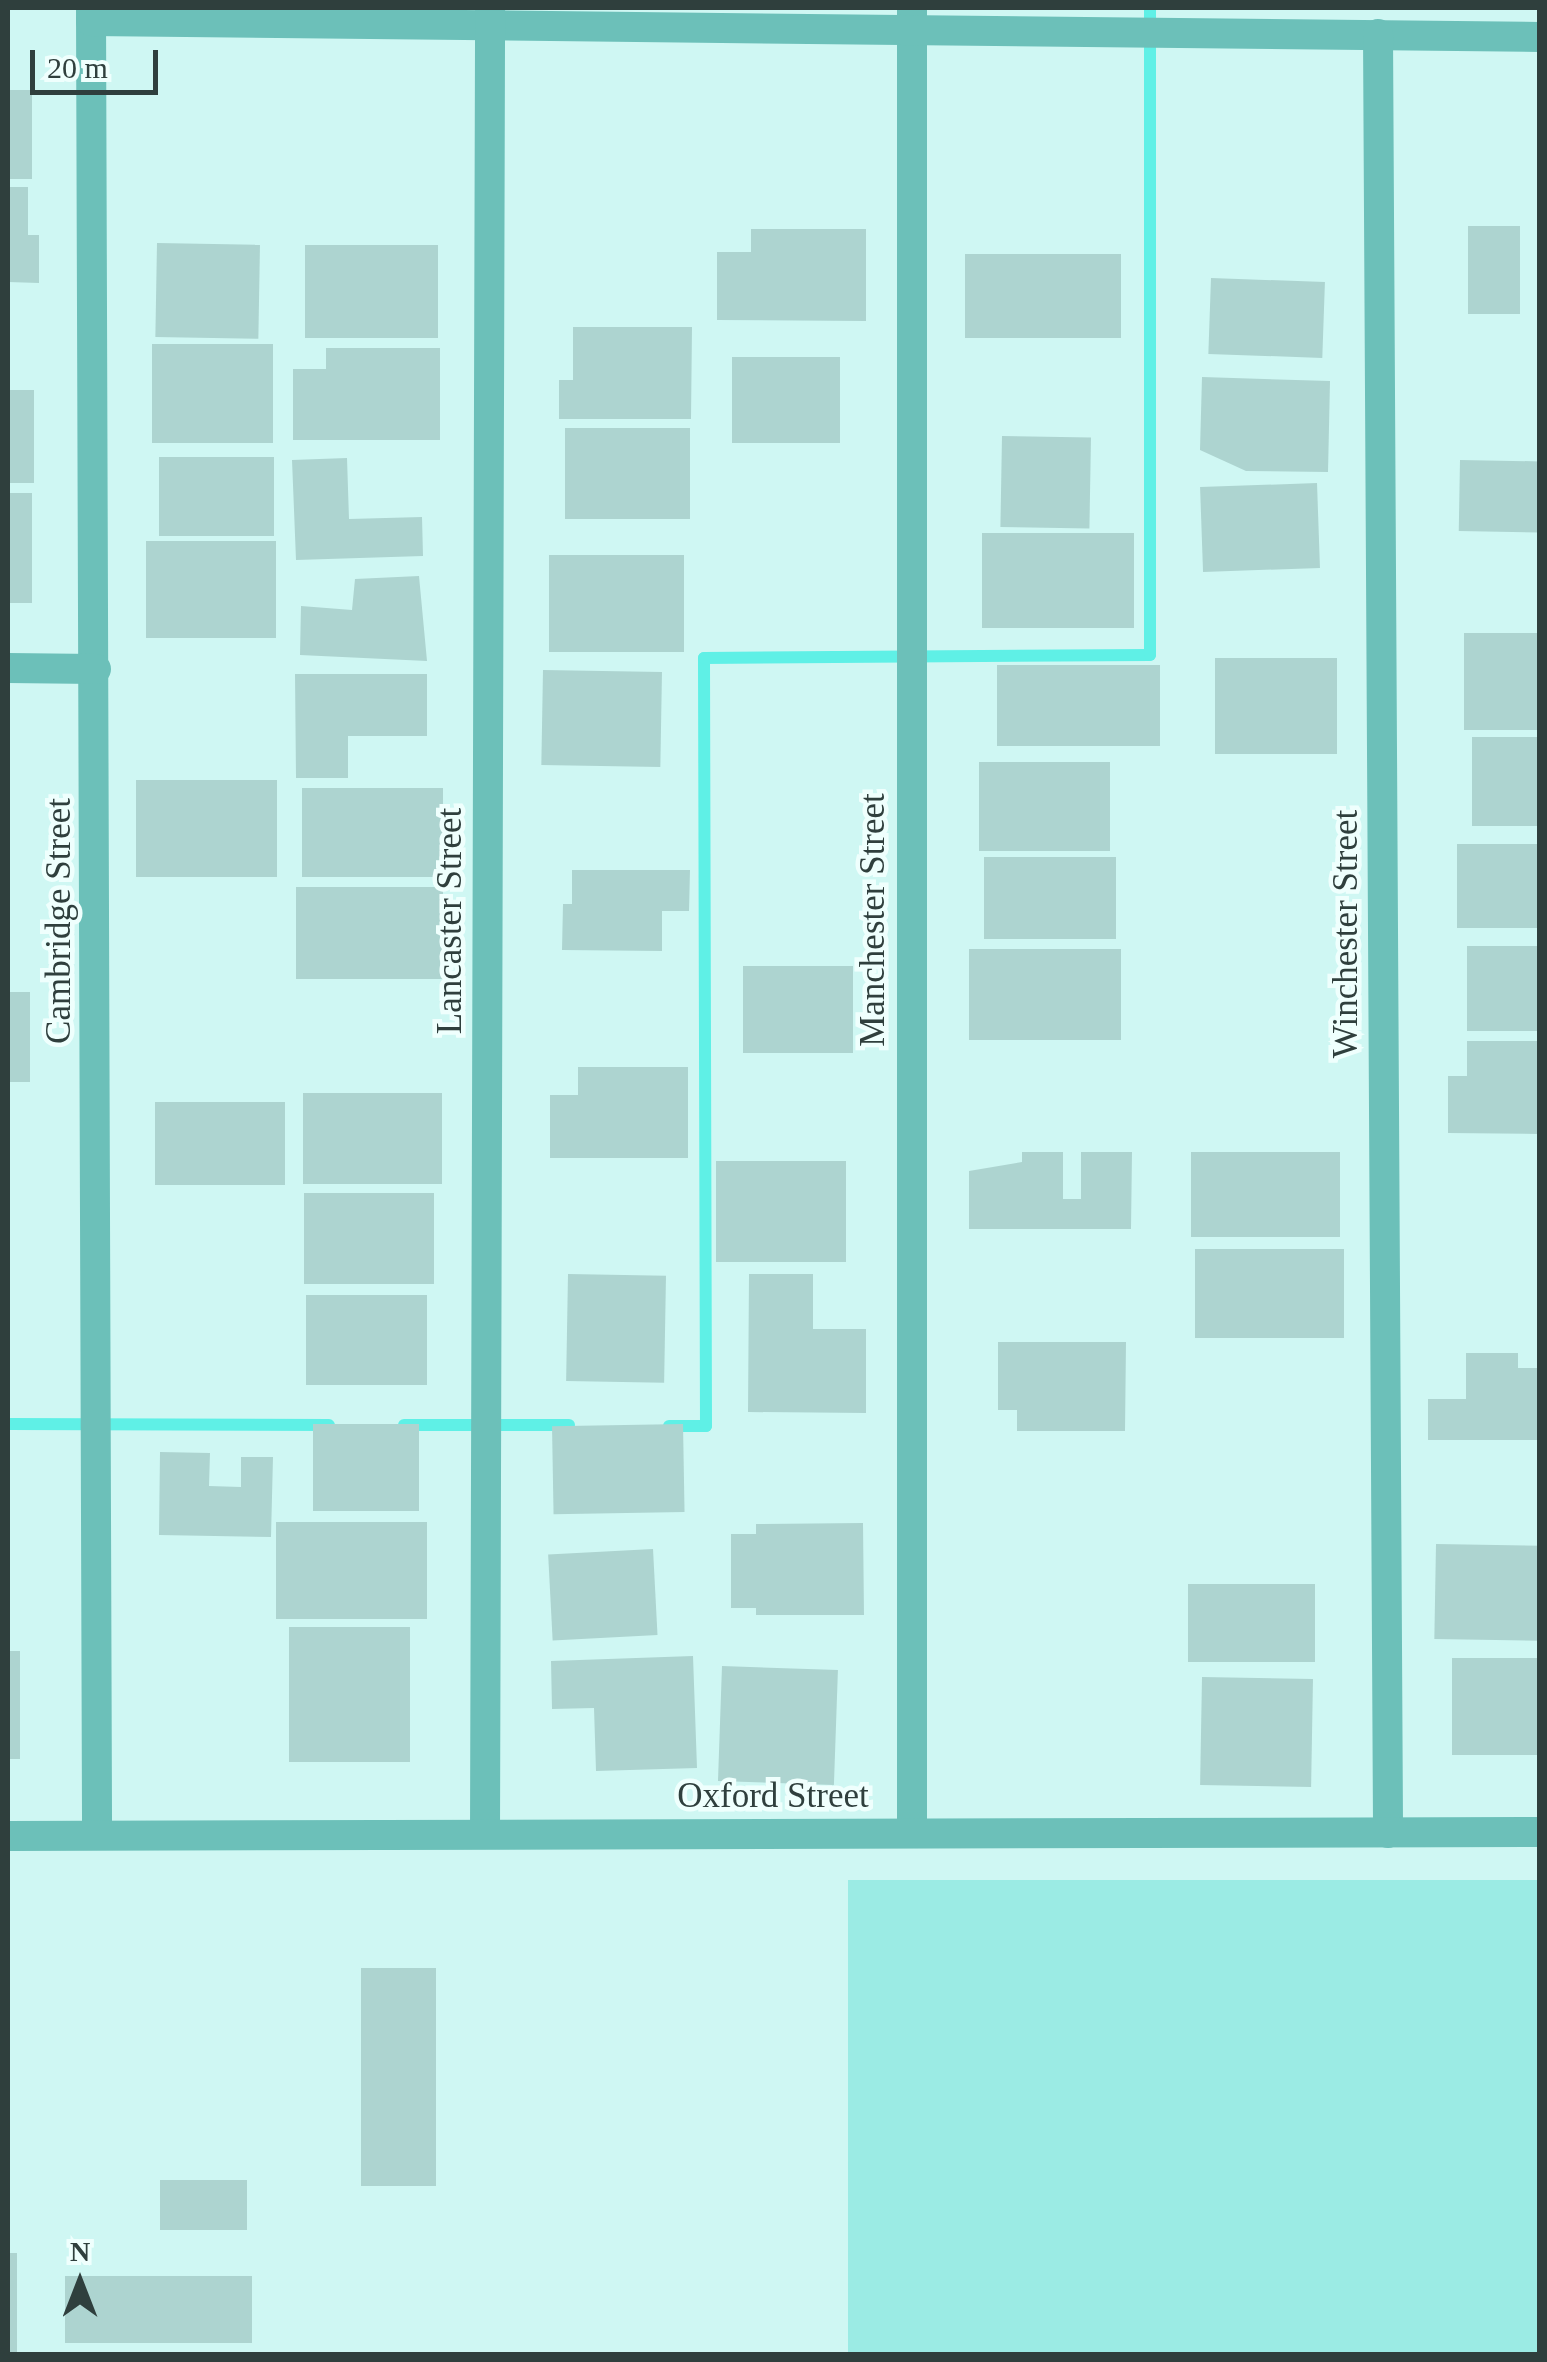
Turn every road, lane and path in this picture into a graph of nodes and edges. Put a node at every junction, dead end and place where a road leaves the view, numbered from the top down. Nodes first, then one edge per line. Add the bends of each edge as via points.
1 (91, 14) edge
2 (490, 16) edge
3 (912, 18) edge
4 (1378, 34) junction
5 (1540, 37) edge
6 (8, 668) edge
7 (96, 669) junction
8 (1388, 1832) junction
9 (1540, 1832) edge
10 (912, 1833) junction
11 (485, 1834) junction
12 (8, 1836) edge
13 (97, 1836) junction

1 - 2 street
1 - 7 street, Cambridge Street
2 - 3 street
2 - 11 street, Lancaster Street
3 - 4 street
3 - 10 street, Manchester Street
4 - 5 street
4 - 8 street, Winchester Street
6 - 7 street
7 - 13 street, Cambridge Street
8 - 9 street, Oxford Street
8 - 10 street, Oxford Street
10 - 11 street, Oxford Street
11 - 13 street, Oxford Street
12 - 13 street, Oxford Street

